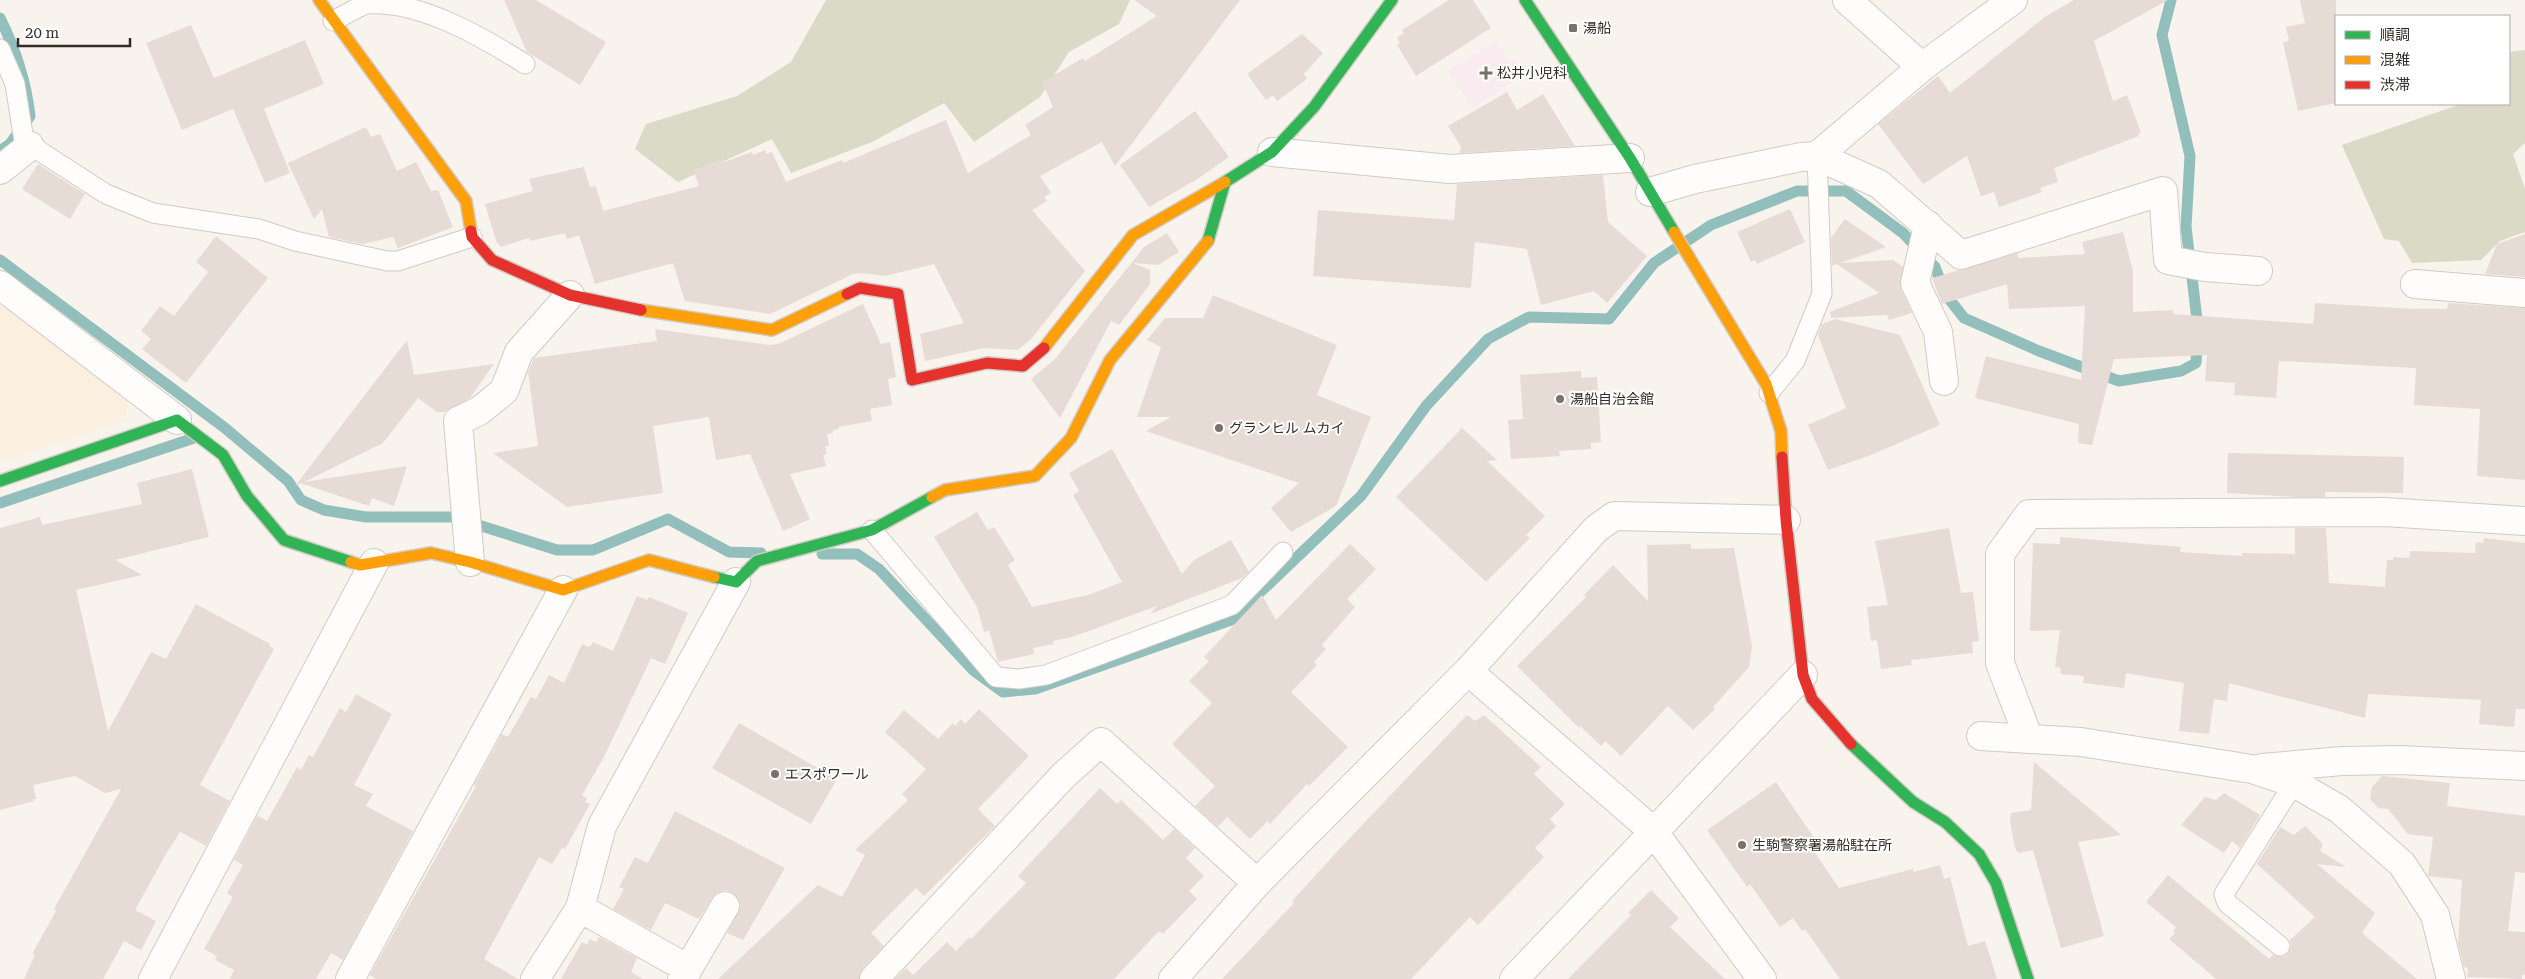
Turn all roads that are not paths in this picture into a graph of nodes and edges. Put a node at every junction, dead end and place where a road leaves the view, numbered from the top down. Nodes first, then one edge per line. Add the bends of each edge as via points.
1 (319, 0) edge
2 (1392, 0) edge
3 (1524, 0) edge
4 (1847, 0) edge
5 (2013, 0) edge
6 (333, 21) junction
7 (0, 48) edge
8 (525, 64) dead end
9 (1922, 67) junction
10 (30, 146) junction
11 (1272, 152) junction
12 (1818, 156) junction
13 (1630, 158) junction
14 (0, 170) edge
15 (1225, 182) junction
16 (1650, 192) junction
17 (1928, 225) junction
18 (472, 237) junction
19 (2258, 271) dead end
20 (2415, 284) dead end
21 (0, 285) edge
22 (2525, 293) edge
23 (570, 295) junction
24 (1944, 381) dead end
25 (1769, 393) junction
26 (177, 420) junction
27 (0, 481) edge
28 (1786, 520) junction
29 (2525, 521) edge
30 (872, 530) junction
31 (1283, 552) dead end
32 (470, 562) junction
33 (374, 563) junction
34 (736, 582) junction
35 (562, 590) junction
36 (1468, 671) junction
37 (1803, 676) junction
38 (1981, 736) dead end
39 (2029, 739) junction
40 (2525, 766) edge
41 (2252, 769) junction
42 (2294, 783) junction
43 (1653, 831) junction
44 (1257, 882) junction
45 (725, 906) dead end
46 (580, 908) junction
47 (2280, 946) dead end
48 (685, 974) edge
49 (153, 979) edge
50 (350, 979) edge
51 (535, 979) edge
52 (874, 979) edge
53 (1173, 979) edge
54 (1514, 979) edge
55 (1762, 979) edge
56 (2028, 979) edge
57 (2450, 979) edge

1 - 6 street
2 - 11 street via 1314,107
3 - 13 street
4 - 9 street
5 - 9 street
6 - 8 lane via 367,4 396,3 427,10 467,27
6 - 18 street via 466,201
7 - 10 lane via 15,84 24,141
9 - 12 street
10 - 14 street
10 - 18 lane via 106,194 153,213 259,229 295,241 387,261 398,261
11 - 13 street via 1450,169
11 - 15 street
12 - 16 street via 1696,179
12 - 17 street via 1880,184
12 - 25 lane via 1822,294 1795,361
13 - 16 street
15 - 23 street via 1133,235 1043,349 1022,366 987,363 912,380 898,294 860,288 772,330
15 - 30 street via 1207,244 1110,360 1071,438 1035,476 945,490
16 - 25 street
17 - 19 street via 1961,255 2163,190 2168,260 2204,268
17 - 24 street via 1915,283 1938,332
18 - 23 street via 492,260
20 - 22 street
21 - 26 street
23 - 32 street via 519,352 504,391 479,411 458,421
25 - 28 street via 1781,431
26 - 27 street
26 - 33 street via 223,455 247,496 284,540 360,565
28 - 36 street via 1614,516 1596,529
28 - 37 street
29 - 39 street via 2384,512 2029,514 2000,554 2000,663
30 - 31 lane via 996,677 1019,679 1046,676 1232,605
30 - 34 street via 757,561
32 - 33 street via 431,553
32 - 35 street
33 - 49 street
34 - 35 street via 649,560
34 - 46 street via 602,826
35 - 50 street
36 - 43 street
36 - 44 street
37 - 43 street
37 - 56 street via 1812,699 1863,757 1912,802 1945,822 1979,854 1996,883 2018,941
38 - 39 street
39 - 41 street via 2080,742
40 - 41 street via 2351,760
41 - 42 street
42 - 47 lane via 2224,894 2227,903
42 - 57 street via 2340,809 2402,864 2435,915
43 - 54 street
43 - 55 street
44 - 52 street via 1101,742 1063,776
44 - 53 street
45 - 48 street
46 - 48 street
46 - 51 street

